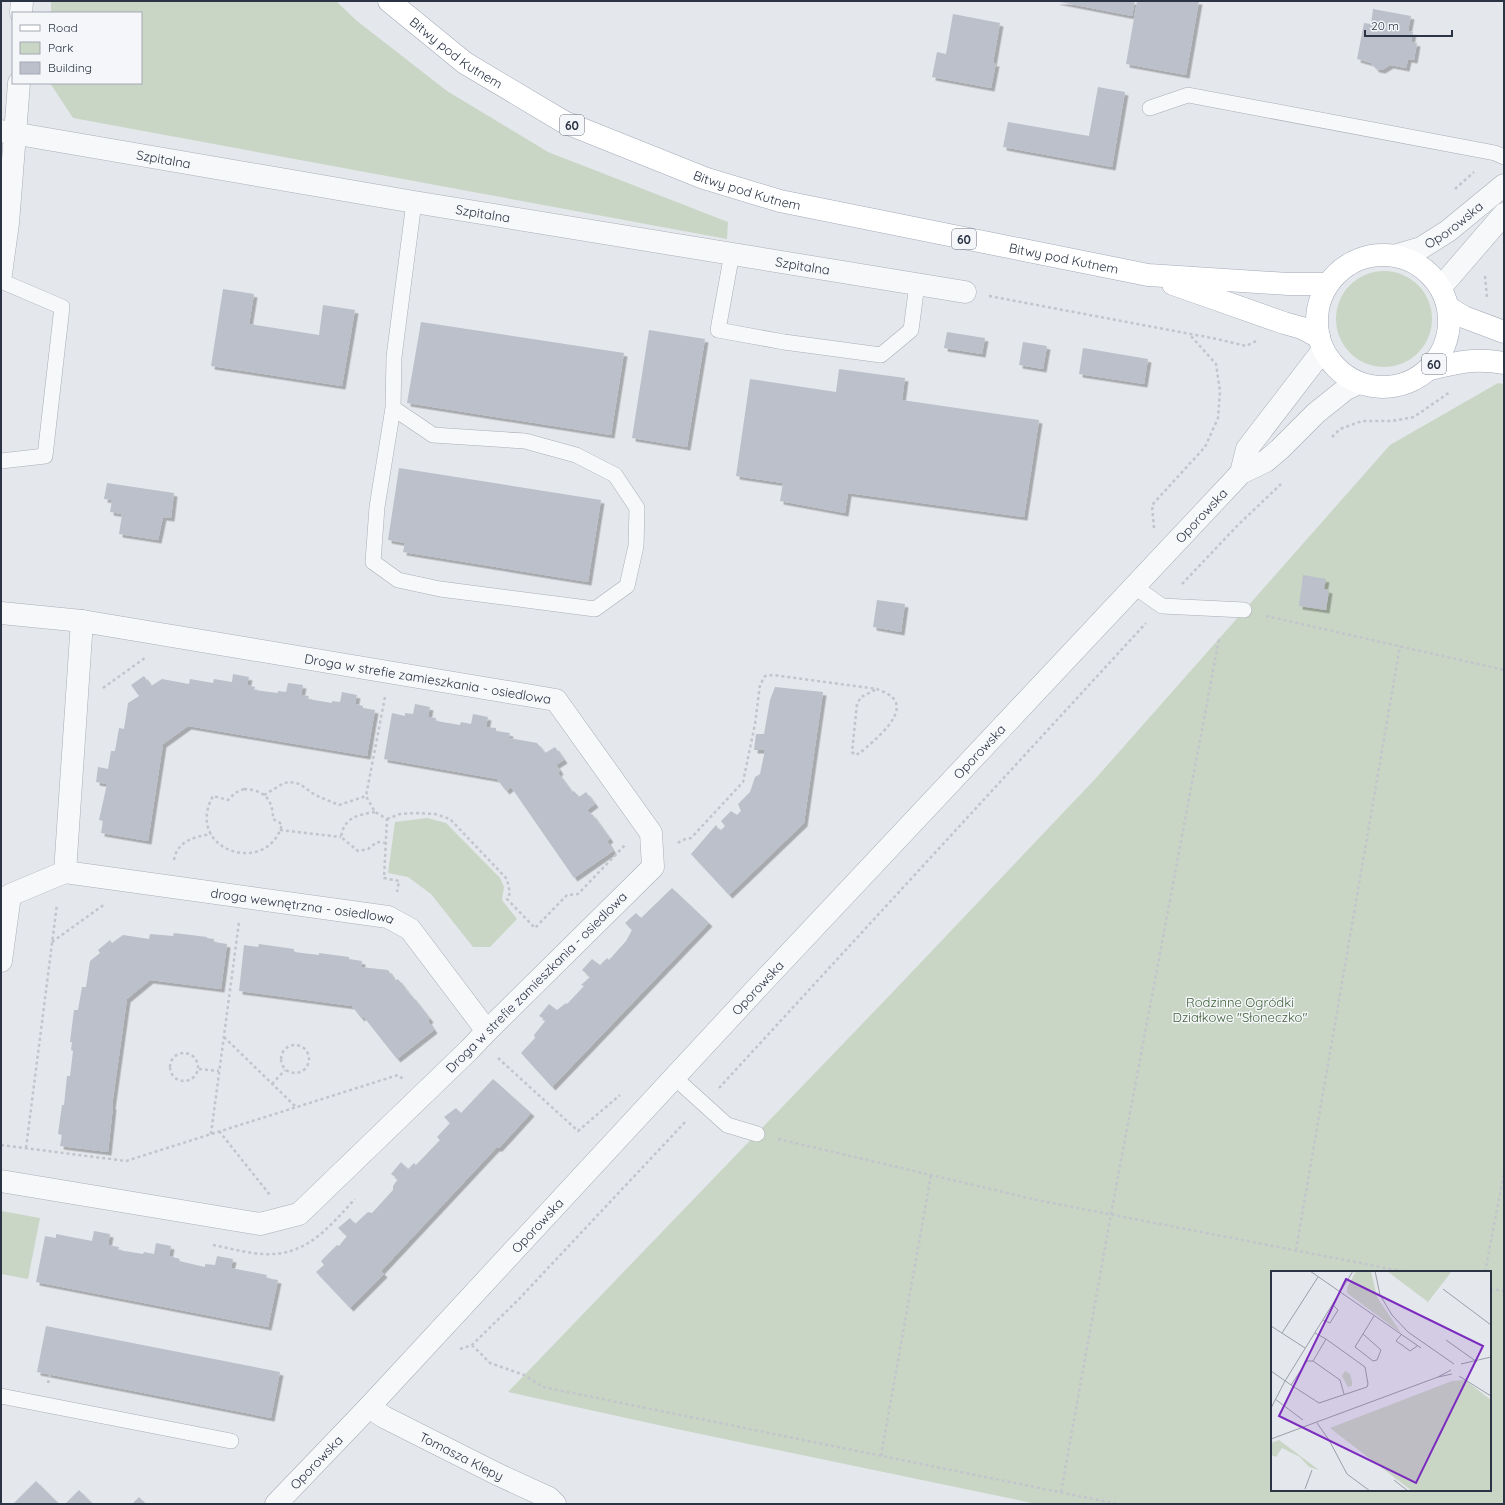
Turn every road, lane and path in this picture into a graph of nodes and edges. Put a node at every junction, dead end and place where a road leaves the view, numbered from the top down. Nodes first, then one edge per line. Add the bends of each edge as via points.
1 (22, 1) edge
2 (389, 1) edge
3 (21, 12) edge
4 (19, 84) edge
5 (1150, 108) dead end
6 (8, 133) edge
7 (1499, 155) edge
8 (1504, 185) edge
9 (1453, 190) dead end
10 (414, 202) junction
11 (1504, 214) edge
12 (1472, 252) junction
13 (732, 253) junction
14 (1397, 255) junction
15 (1, 274) edge
16 (1148, 275) junction
17 (1, 281) edge
18 (917, 284) junction
19 (1328, 284) junction
20 (1441, 286) junction
21 (965, 292) joint
22 (1449, 308) junction
23 (1284, 323) junction
24 (1498, 330) edge
25 (1190, 334) junction
26 (1321, 343) junction
27 (1504, 363) edge
28 (1430, 369) junction
29 (1359, 383) junction
30 (1457, 388) dead end
31 (393, 408) junction
32 (1329, 440) dead end
33 (1, 461) edge
34 (1241, 473) junction
35 (1283, 482) dead end
36 (1154, 531) dead end
37 (1135, 587) junction
38 (1162, 606) junction
39 (1244, 610) joint
40 (1, 613) edge
41 (82, 621) junction
42 (1219, 639) dead end
43 (1400, 646) junction
44 (149, 655) dead end
45 (1504, 670) edge
46 (877, 689) joint
47 (101, 690) dead end
48 (386, 692) dead end
49 (264, 795) junction
50 (366, 796) junction
51 (375, 812) junction
52 (388, 819) junction
53 (280, 830) junction
54 (211, 834) junction
55 (341, 837) junction
56 (386, 842) junction
57 (626, 844) dead end
58 (173, 865) dead end
59 (65, 872) junction
60 (110, 900) dead end
61 (57, 903) dead end
62 (240, 916) dead end
63 (393, 920) junction
64 (52, 942) junction
65 (1, 961) edge
66 (487, 1031) junction
67 (224, 1037) junction
68 (493, 1053) dead end
69 (199, 1070) junction
70 (285, 1070) junction
71 (220, 1071) junction
72 (675, 1078) junction
73 (272, 1084) junction
74 (422, 1096) junction
75 (702, 1104) junction
76 (296, 1107) junction
77 (585, 1124) dead end
78 (219, 1131) junction
79 (211, 1134) junction
80 (757, 1134) joint
81 (1, 1145) edge
82 (26, 1148) junction
83 (1504, 1173) edge
84 (931, 1175) junction
85 (1, 1181) edge
86 (1111, 1214) junction
87 (269, 1222) junction
88 (1296, 1250) junction
89 (288, 1252) dead end
90 (1401, 1271) edge
91 (1486, 1271) edge
92 (1491, 1288) edge
93 (1504, 1291) edge
94 (472, 1346) junction
95 (459, 1350) dead end
96 (1, 1396) edge
97 (368, 1407) junction
98 (231, 1441) dead end
99 (881, 1456) junction
100 (1060, 1492) junction
101 (276, 1504) edge
102 (555, 1504) edge
103 (1118, 1504) edge

1 - 3 street
2 - 16 main road, Bitwy pod Kutnem / 60 via 465,63 564,122 704,178 780,201
4 - 6 street
5 - 7 lane via 1188,95
6 - 10 street, Szpitalna
6 - 15 street via 8,223
7 - 9 path
8 - 14 street, Oporowska via 1443,234 1421,248
10 - 13 street, Szpitalna
10 - 31 lane via 394,357
11 - 12 street, Oporowska
12 - 20 street, Oporowska
12 - 24 path via 1487,266 1486,295 1497,312
13 - 18 street, Szpitalna
13 - 18 lane via 718,330 784,342 881,355 910,330
14 - 19 main road, 60 via 1377,254 1358,259 1341,269
14 - 20 main road, 60 via 1422,266
16 - 19 main road, Bitwy pod Kutnem / 60
16 - 23 main road, Bitwy pod Kutnem / 60
17 - 33 lane via 62,307 46,456
18 - 21 street, Szpitalna
19 - 26 main road, 60 via 1320,300 1317,319
20 - 22 main road, 60
21 - 25 path
22 - 24 main road via 1464,317
22 - 28 main road, 60 via 1450,330 1443,351
23 - 25 path via 1246,346
23 - 26 main road, Bitwy pod Kutnem / 60 via 1302,328
25 - 36 path via 1216,364 1220,391 1218,418 1205,447 1152,505
26 - 29 main road, 60 via 1338,370
26 - 34 street, Oporowska via 1247,449
27 - 28 main road, 60 via 1469,360
28 - 29 main road, 60 via 1414,380 1396,386 1377,387
29 - 34 street, Oporowska via 1346,389 1316,413 1266,461
30 - 32 path via 1414,417 1392,421 1362,421 1340,429
31 - 31 lane via 433,435 525,441 576,455 615,475 637,508 636,546 627,586 595,609 440,589 398,580 373,562 377,507
34 - 37 street, Oporowska
35 - 38 path via 1238,525
37 - 38 lane
37 - 72 street, Oporowska
38 - 39 lane
38 - 75 path
39 - 43 path
40 - 41 street, Droga w strefie zamieszkania - osiedlowa
41 - 59 street
41 - 66 street, Droga w strefie zamieszkania - osiedlowa via 556,700 651,833 653,867
42 - 86 path
43 - 45 path
43 - 88 path
44 - 47 path
46 - 46 path via 890,695 896,704 897,715 860,754 855,755 852,752 857,704 861,697
48 - 50 path
49 - 50 path via 290,782 300,784 316,795 339,805
49 - 53 path via 273,809 273,819 282,824
49 - 54 path via 254,790 244,790 235,793 228,800 212,796 207,822
50 - 51 path
51 - 52 path
51 - 55 path via 359,815 348,821
52 - 56 path
52 - 57 path via 400,814 416,813 435,814 450,819 507,880 510,892 507,900 535,928 568,895 578,894
53 - 54 path via 268,846 256,852 243,854 230,851 219,844
53 - 55 path
54 - 58 path via 194,837 180,846
55 - 56 path via 358,851 368,849 377,842
56 - 63 path via 384,878 399,881
59 - 63 street, droga wewnętrzna - osiedlowa via 388,917
59 - 65 street via 10,895
60 - 64 path
61 - 64 path
62 - 67 path
63 - 66 street, droga wewnętrzna - osiedlowa via 410,929
64 - 82 path
66 - 74 street, Droga w strefie zamieszkania - osiedlowa
67 - 71 path
67 - 73 path
68 - 77 path via 578,1131
69 - 69 path via 194,1056 187,1053 179,1053 170,1065 175,1078 182,1082 190,1081
69 - 71 path
70 - 70 path via 292,1073 306,1068 309,1054 304,1048 290,1045 284,1049 280,1056
70 - 73 path
71 - 79 path
72 - 75 lane
72 - 97 street, Oporowska
73 - 76 path
74 - 76 path via 398,1075
74 - 87 street, Droga w strefie zamieszkania - osiedlowa via 299,1214
75 - 80 lane via 727,1125
75 - 94 path
76 - 78 path
78 - 79 path
78 - 87 path via 273,1199
79 - 82 path via 126,1161
80 - 84 path
81 - 82 path
83 - 91 path
84 - 86 path via 1036,1200
84 - 99 path
85 - 87 street
86 - 88 path
86 - 100 path
87 - 89 path
88 - 90 path
92 - 93 path
94 - 95 path
94 - 99 path via 490,1363 524,1375 543,1387
96 - 98 lane
97 - 101 street, Oporowska
97 - 102 street, Tomasza Klepy via 405,1428 549,1498
99 - 100 path
100 - 103 path

